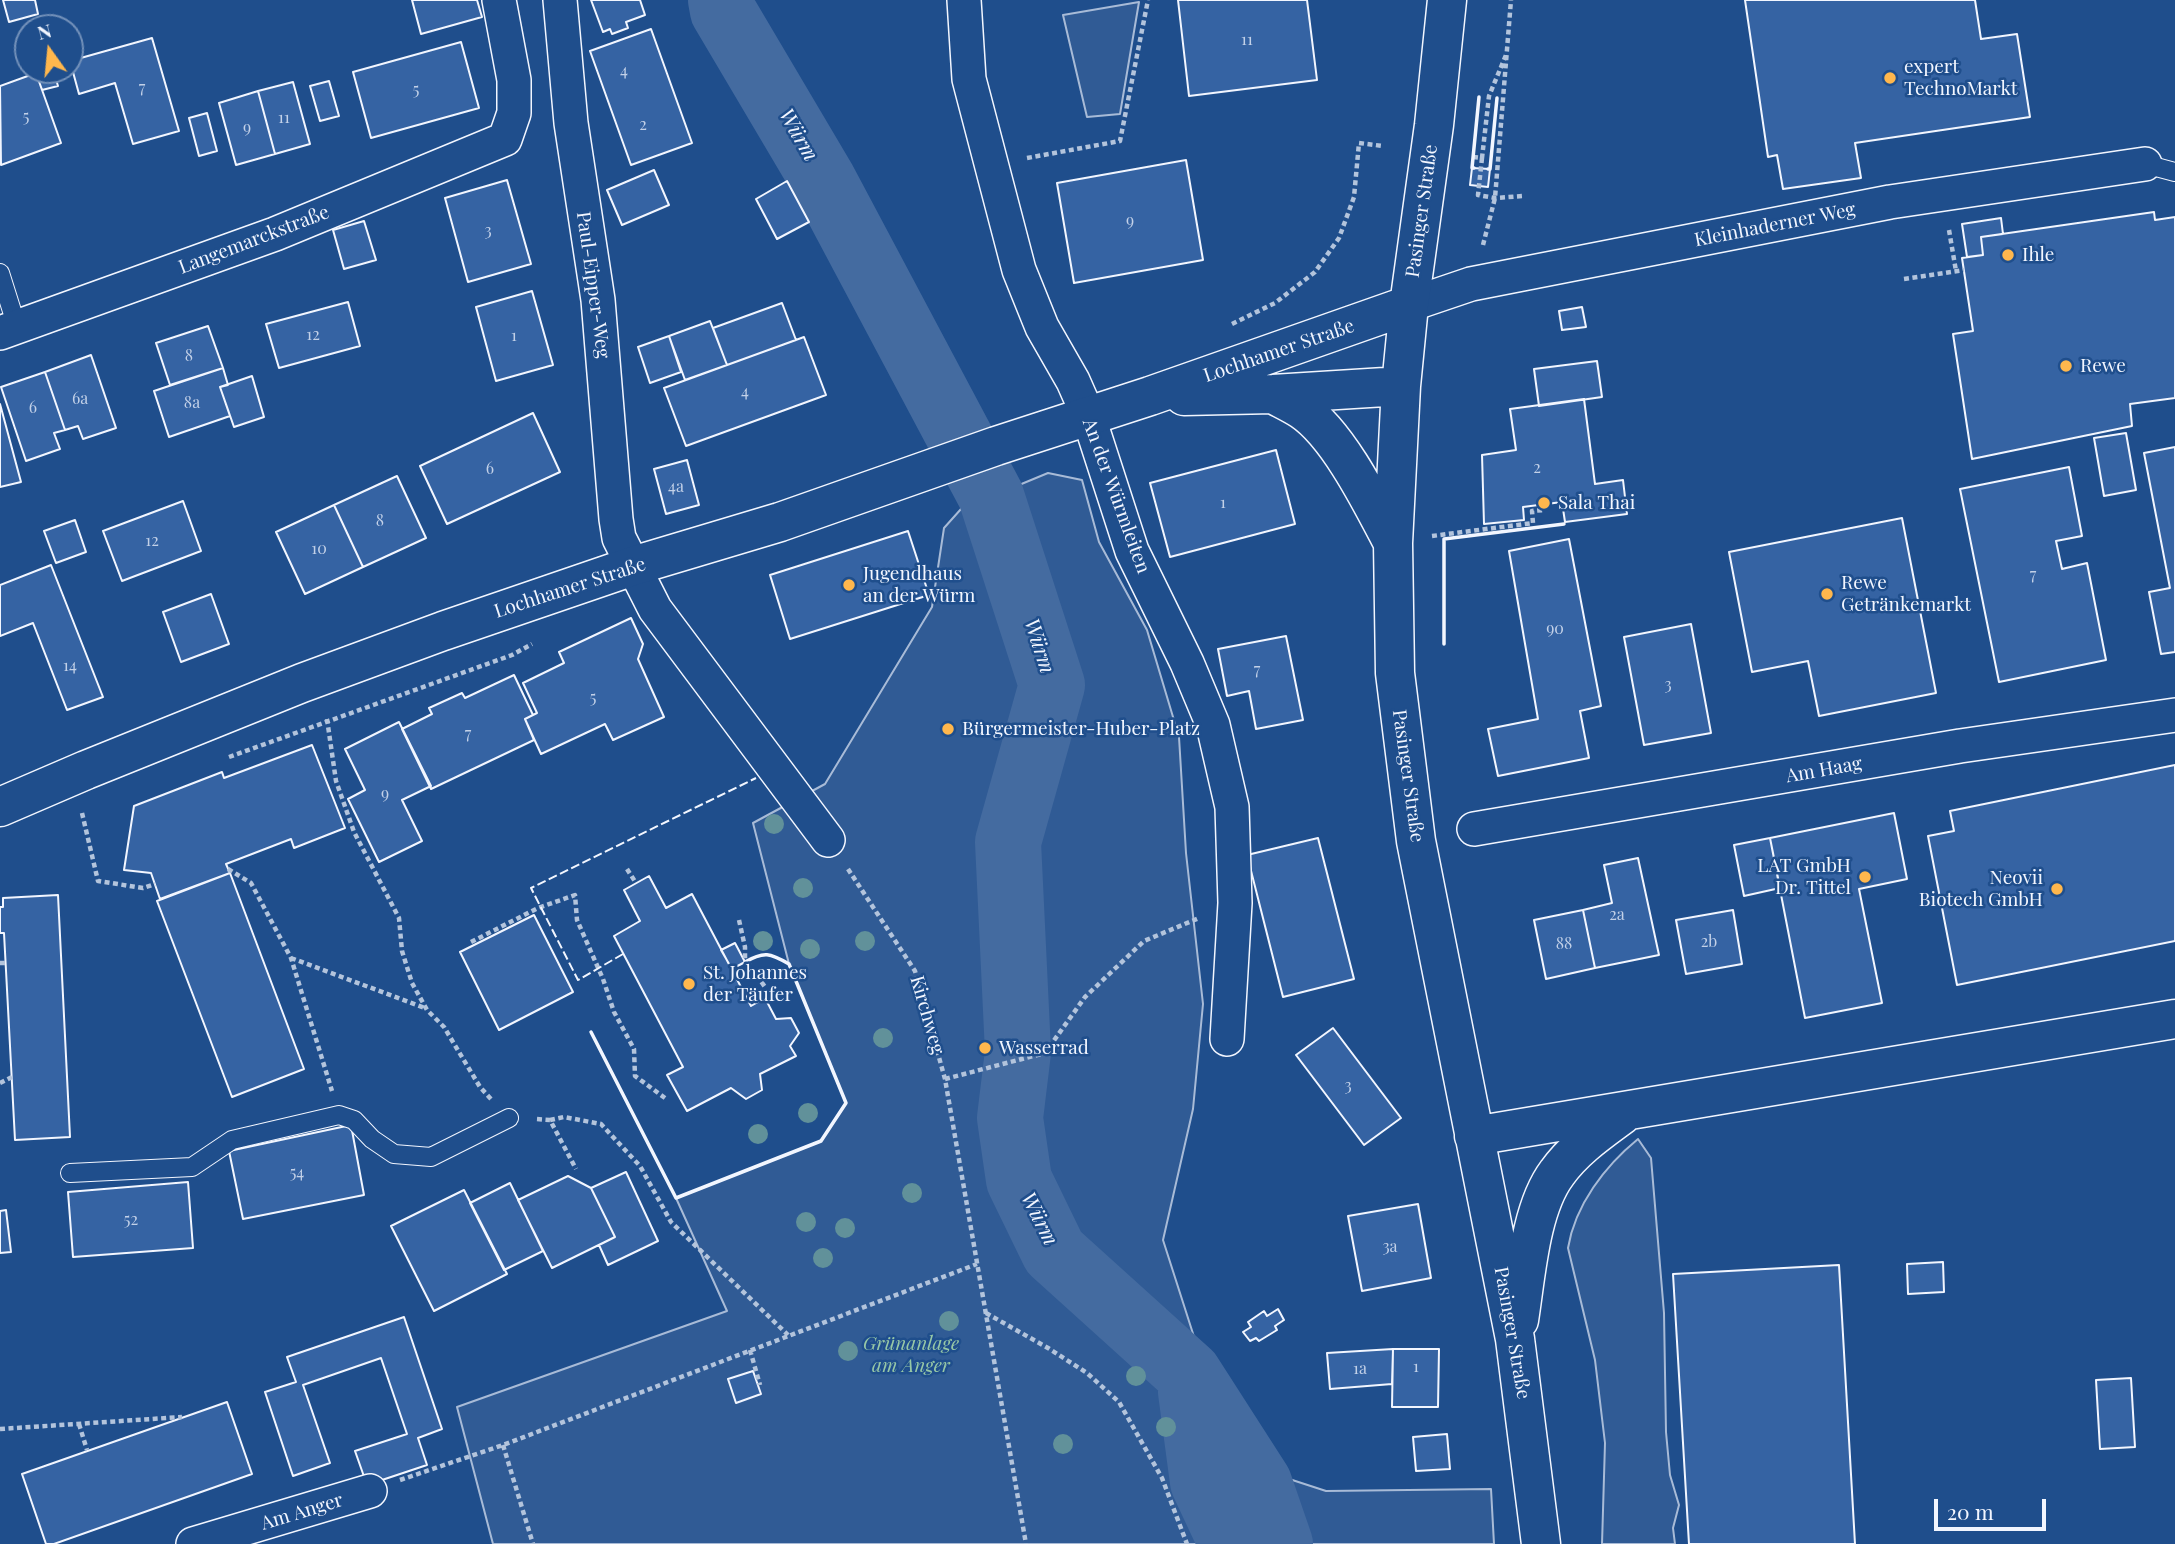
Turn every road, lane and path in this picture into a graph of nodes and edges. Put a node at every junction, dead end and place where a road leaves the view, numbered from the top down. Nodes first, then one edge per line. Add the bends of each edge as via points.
1 (499, 0) edge
2 (560, 0) edge
3 (964, 0) edge
4 (1149, 0) edge
5 (1447, 0) edge
6 (1511, 0) edge
7 (1507, 51) junction
8 (1383, 146) dead end
9 (1473, 158) dead end
10 (1482, 158) junction
11 (991, 165) junction
12 (2160, 168) edge
13 (1524, 196) dead end
14 (1495, 198) junction
15 (1494, 211) dead end
16 (1964, 270) dead end
17 (0, 273) edge
18 (1904, 279) dead end
19 (1409, 305) junction
20 (1229, 325) dead end
21 (8, 330) edge
22 (1401, 386) junction
23 (1273, 394) junction
24 (1150, 396) junction
25 (1088, 415) junction
26 (1544, 505) dead end
27 (1393, 548) junction
28 (633, 566) junction
29 (534, 643) dead end
30 (320, 677) junction
31 (2175, 715) edge
32 (327, 721) junction
33 (223, 759) dead end
34 (73, 775) junction
35 (0, 807) edge
36 (1474, 830) dead end
37 (828, 840) joint
38 (228, 869) dead end
39 (627, 869) dead end
40 (636, 883) dead end
41 (155, 884) dead end
42 (1235, 903) junction
43 (739, 920) dead end
44 (471, 942) dead end
45 (291, 958) junction
46 (765, 987) dead end
47 (426, 1008) junction
48 (2175, 1019) edge
49 (1227, 1039) dead end
50 (12, 1077) dead end
51 (944, 1079) junction
52 (0, 1083) edge
53 (665, 1098) dead end
54 (1626, 1112) junction
55 (339, 1115) junction
56 (509, 1118) junction
57 (550, 1120) junction
58 (1474, 1136) junction
59 (576, 1169) dead end
60 (70, 1173) dead end
61 (977, 1264) junction
62 (985, 1313) junction
63 (788, 1335) junction
64 (1515, 1339) junction
65 (750, 1350) junction
66 (760, 1385) dead end
67 (182, 1417) dead end
68 (79, 1424) junction
69 (0, 1429) edge
70 (503, 1445) junction
71 (87, 1450) dead end
72 (429, 1470) dead end
73 (370, 1491) dead end
74 (193, 1544) edge
75 (533, 1544) edge
76 (1026, 1544) edge
77 (1187, 1544) edge
78 (1541, 1544) edge

1 - 21 street, Langemarckstraße via 514,80 514,113 505,139 275,234
2 - 28 street, Paul-Eipper-Weg via 571,123 598,300 616,519 619,538
3 - 11 street, An der Würmleiten via 969,79
4 - 11 path via 1120,141
5 - 19 main road, Pasinger Straße
6 - 7 path
7 - 10 path via 1489,96
7 - 14 path
8 - 20 path via 1359,143 1354,197 1339,238 1315,272 1275,303
9 - 10 path
10 - 14 path via 1478,195
11 - 25 street, An der Würmleiten via 1028,293
12 - 19 street, Kleinhaderner Weg via 1890,202 1471,285
13 - 14 path
14 - 15 path
16 - 18 path
17 - 21 lane
19 - 22 main road, Pasinger Straße
19 - 24 main road, Lochhamer Straße
22 - 23 main road, Lochhamer Straße
22 - 27 main road, Pasinger Straße
23 - 24 main road, Lochhamer Straße
23 - 27 main road via 1303,411 1323,430 1359,479
24 - 25 main road, Lochhamer Straße
25 - 28 main road, Lochhamer Straße via 780,522
25 - 42 street, An der Würmleiten via 1132,551 1213,725 1232,807
26 - 27 path via 1544,510 1532,511 1533,523 1436,534
27 - 58 main road, Pasinger Straße via 1395,674 1416,841
28 - 30 main road, Lochhamer Straße
28 - 37 street via 655,609
29 - 32 path
30 - 32 path
30 - 34 main road, Lochhamer Straße
31 - 36 street, Am Haag via 1960,746
32 - 33 path
32 - 47 path via 336,781 354,832 399,918 402,951
34 - 35 main road, Lochhamer Straße
34 - 41 path via 98,881 143,888
37 - 51 path, Kirchweg via 915,971
38 - 45 path via 251,883
39 - 40 path
42 - 49 street, An der Würmleiten
42 - 51 path via 1144,941 1085,997 1045,1053
43 - 46 path via 746,959
44 - 53 path via 575,895 577,920 634,1049 635,1076
45 - 47 path
45 - 55 path
47 - 56 path via 444,1027 480,1087
48 - 54 main road
50 - 52 path
51 - 61 path, Kirchweg
54 - 58 main road
54 - 64 main road via 1581,1145 1547,1191 1536,1219
55 - 56 lane via 355,1120 394,1154 431,1157
55 - 60 lane via 232,1140 192,1167
56 - 57 path
57 - 59 path
57 - 63 path via 564,1116 601,1124 640,1166 671,1222
58 - 64 main road, Pasinger Straße
61 - 62 path, Kirchweg
61 - 63 path
62 - 76 path, Kirchweg
62 - 77 path via 1087,1373 1119,1402 1162,1478
63 - 65 path
64 - 78 main road, Pasinger Straße
65 - 66 path
65 - 70 path
67 - 68 path
68 - 69 path
68 - 71 path
70 - 72 path
70 - 75 path
73 - 74 street, Am Anger

